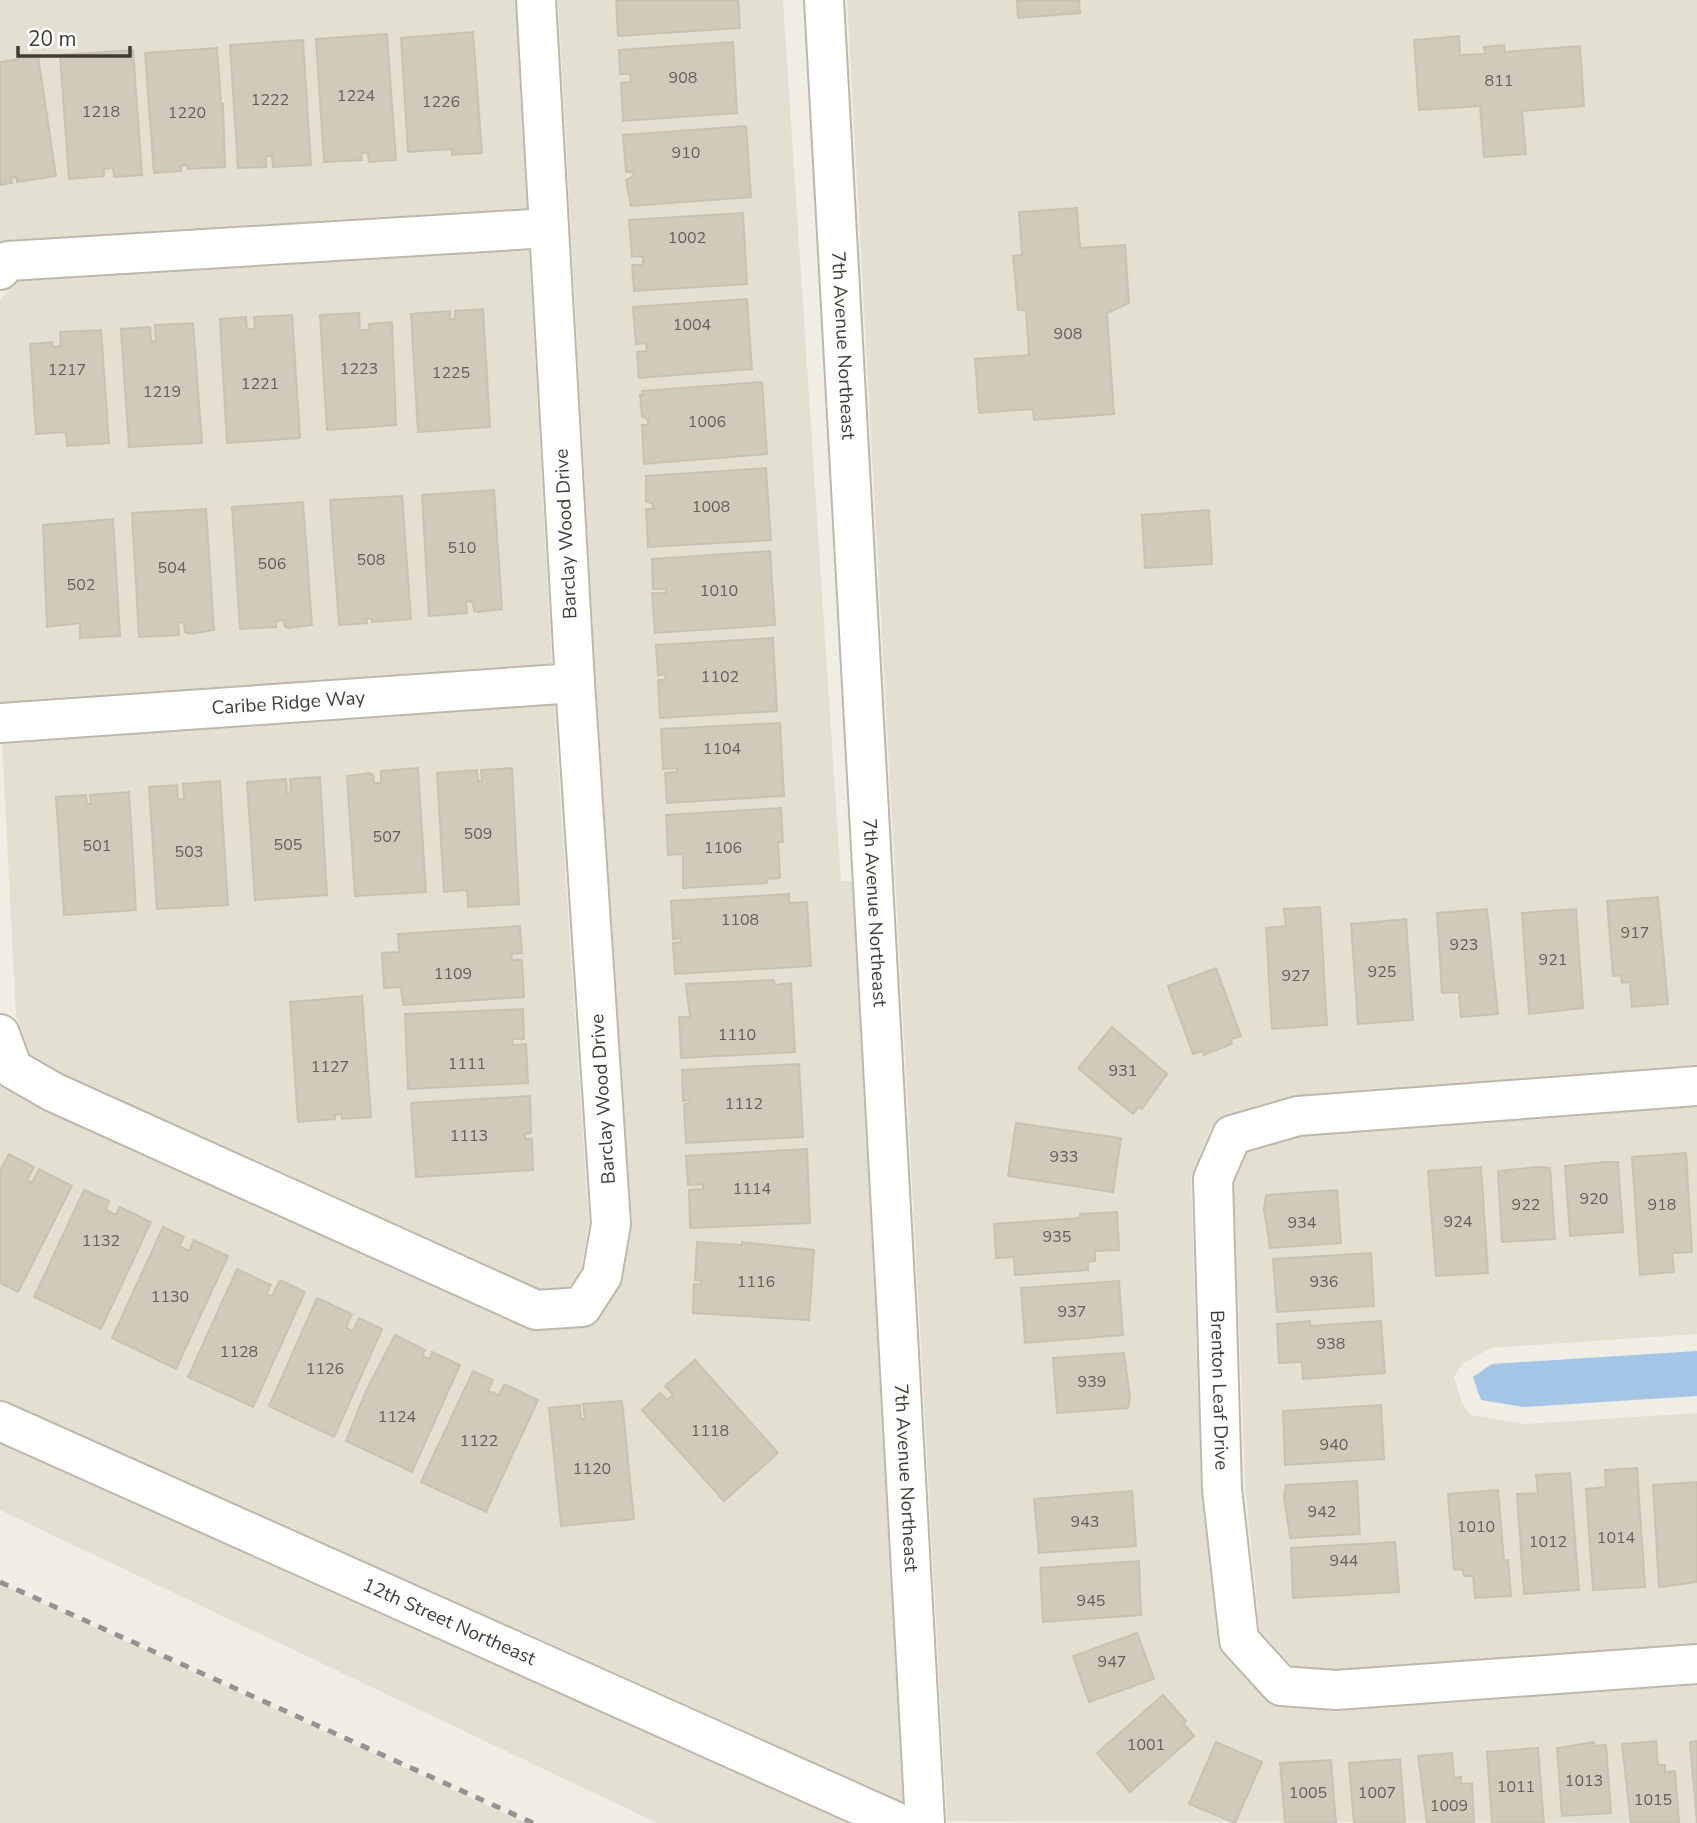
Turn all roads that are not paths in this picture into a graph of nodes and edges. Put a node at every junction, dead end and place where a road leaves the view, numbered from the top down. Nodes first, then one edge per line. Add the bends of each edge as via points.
1 (536, 0) edge
2 (824, 0) edge
3 (549, 228) junction
4 (0, 270) edge
5 (575, 684) junction
6 (0, 723) edge
7 (0, 1034) edge
8 (1697, 1086) edge
9 (0, 1421) edge
10 (1697, 1664) edge
11 (899, 1823) edge
12 (925, 1823) edge

1 - 3 street, Barclay Wood Drive
2 - 12 street, 7th Avenue Northeast
3 - 4 street via 8,261
3 - 5 street, Barclay Wood Drive
5 - 6 street, Caribe Ridge Way
5 - 7 street, Barclay Wood Drive via 611,1224 602,1276 582,1307 536,1310 53,1092 13,1069
8 - 10 street, Brenton Leaf Drive via 1298,1116 1232,1135 1213,1179 1222,1489 1239,1640 1282,1686 1336,1690
9 - 11 street, 12th Street Northeast

